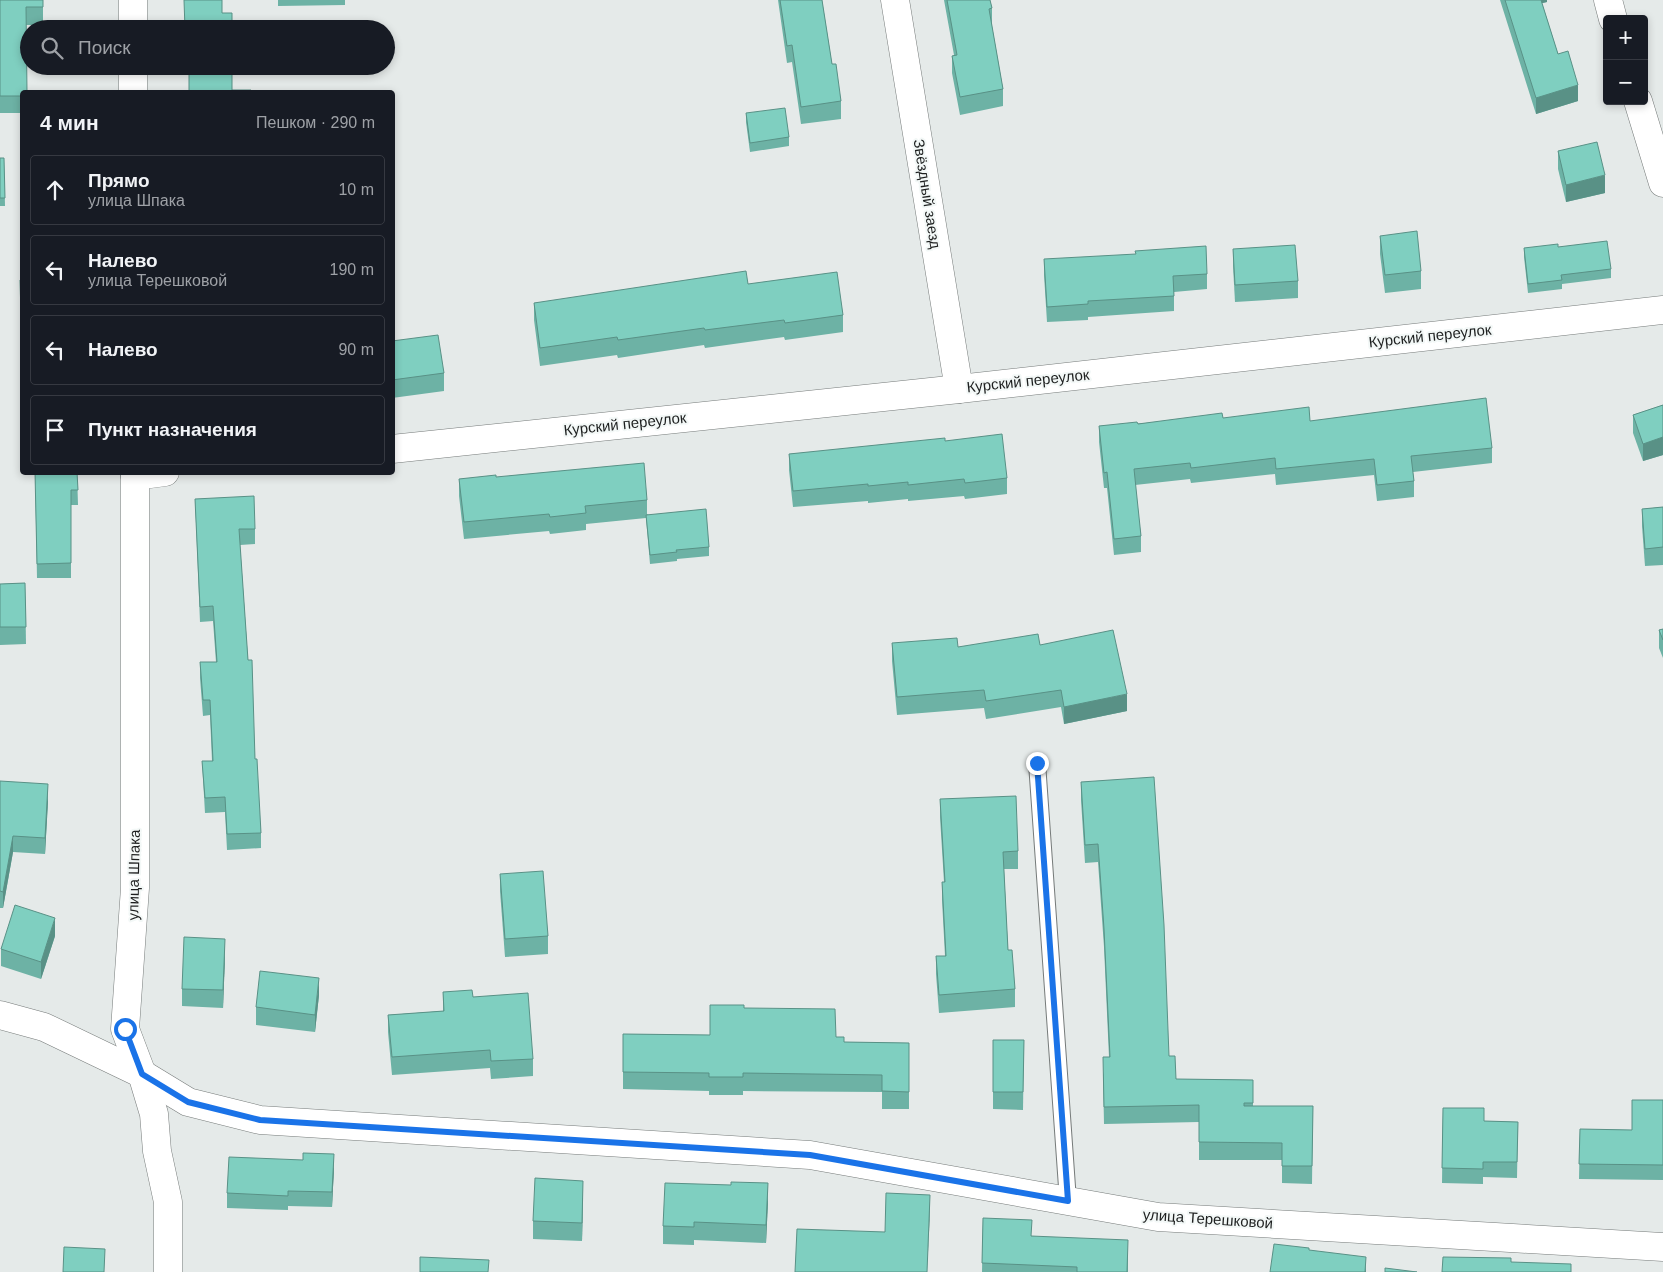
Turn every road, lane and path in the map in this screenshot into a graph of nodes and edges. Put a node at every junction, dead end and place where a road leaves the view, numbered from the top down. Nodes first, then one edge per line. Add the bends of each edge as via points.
1 (133, 0) edge
2 (895, 0) edge
3 (1608, 0) edge
4 (1612, 15) edge
5 (133, 20) edge
6 (133, 75) edge
7 (133, 90) edge
8 (1639, 105) edge
9 (1663, 183) edge
10 (1663, 310) edge
11 (959, 389) junction
12 (395, 448) edge
13 (135, 475) edge
14 (1037, 763) dead end
15 (0, 1015) edge
16 (142, 1074) junction
17 (1068, 1201) junction
18 (1663, 1247) edge
19 (168, 1272) edge

1 - 5 street
2 - 11 street, Звёздный заезд
3 - 4 street
6 - 7 street
8 - 9 street
10 - 11 street, Курский переулок
11 - 12 street, Курский переулок
13 - 16 street, улица Шпака via 135,888 125,1029
14 - 17 lane
15 - 16 street, улица Терешковой via 44,1027
16 - 17 street, улица Терешковой via 188,1102 260,1120 810,1155
16 - 19 street, улица Шпака via 154,1114 157,1151 168,1202
17 - 18 street, улица Терешковой via 1158,1217

